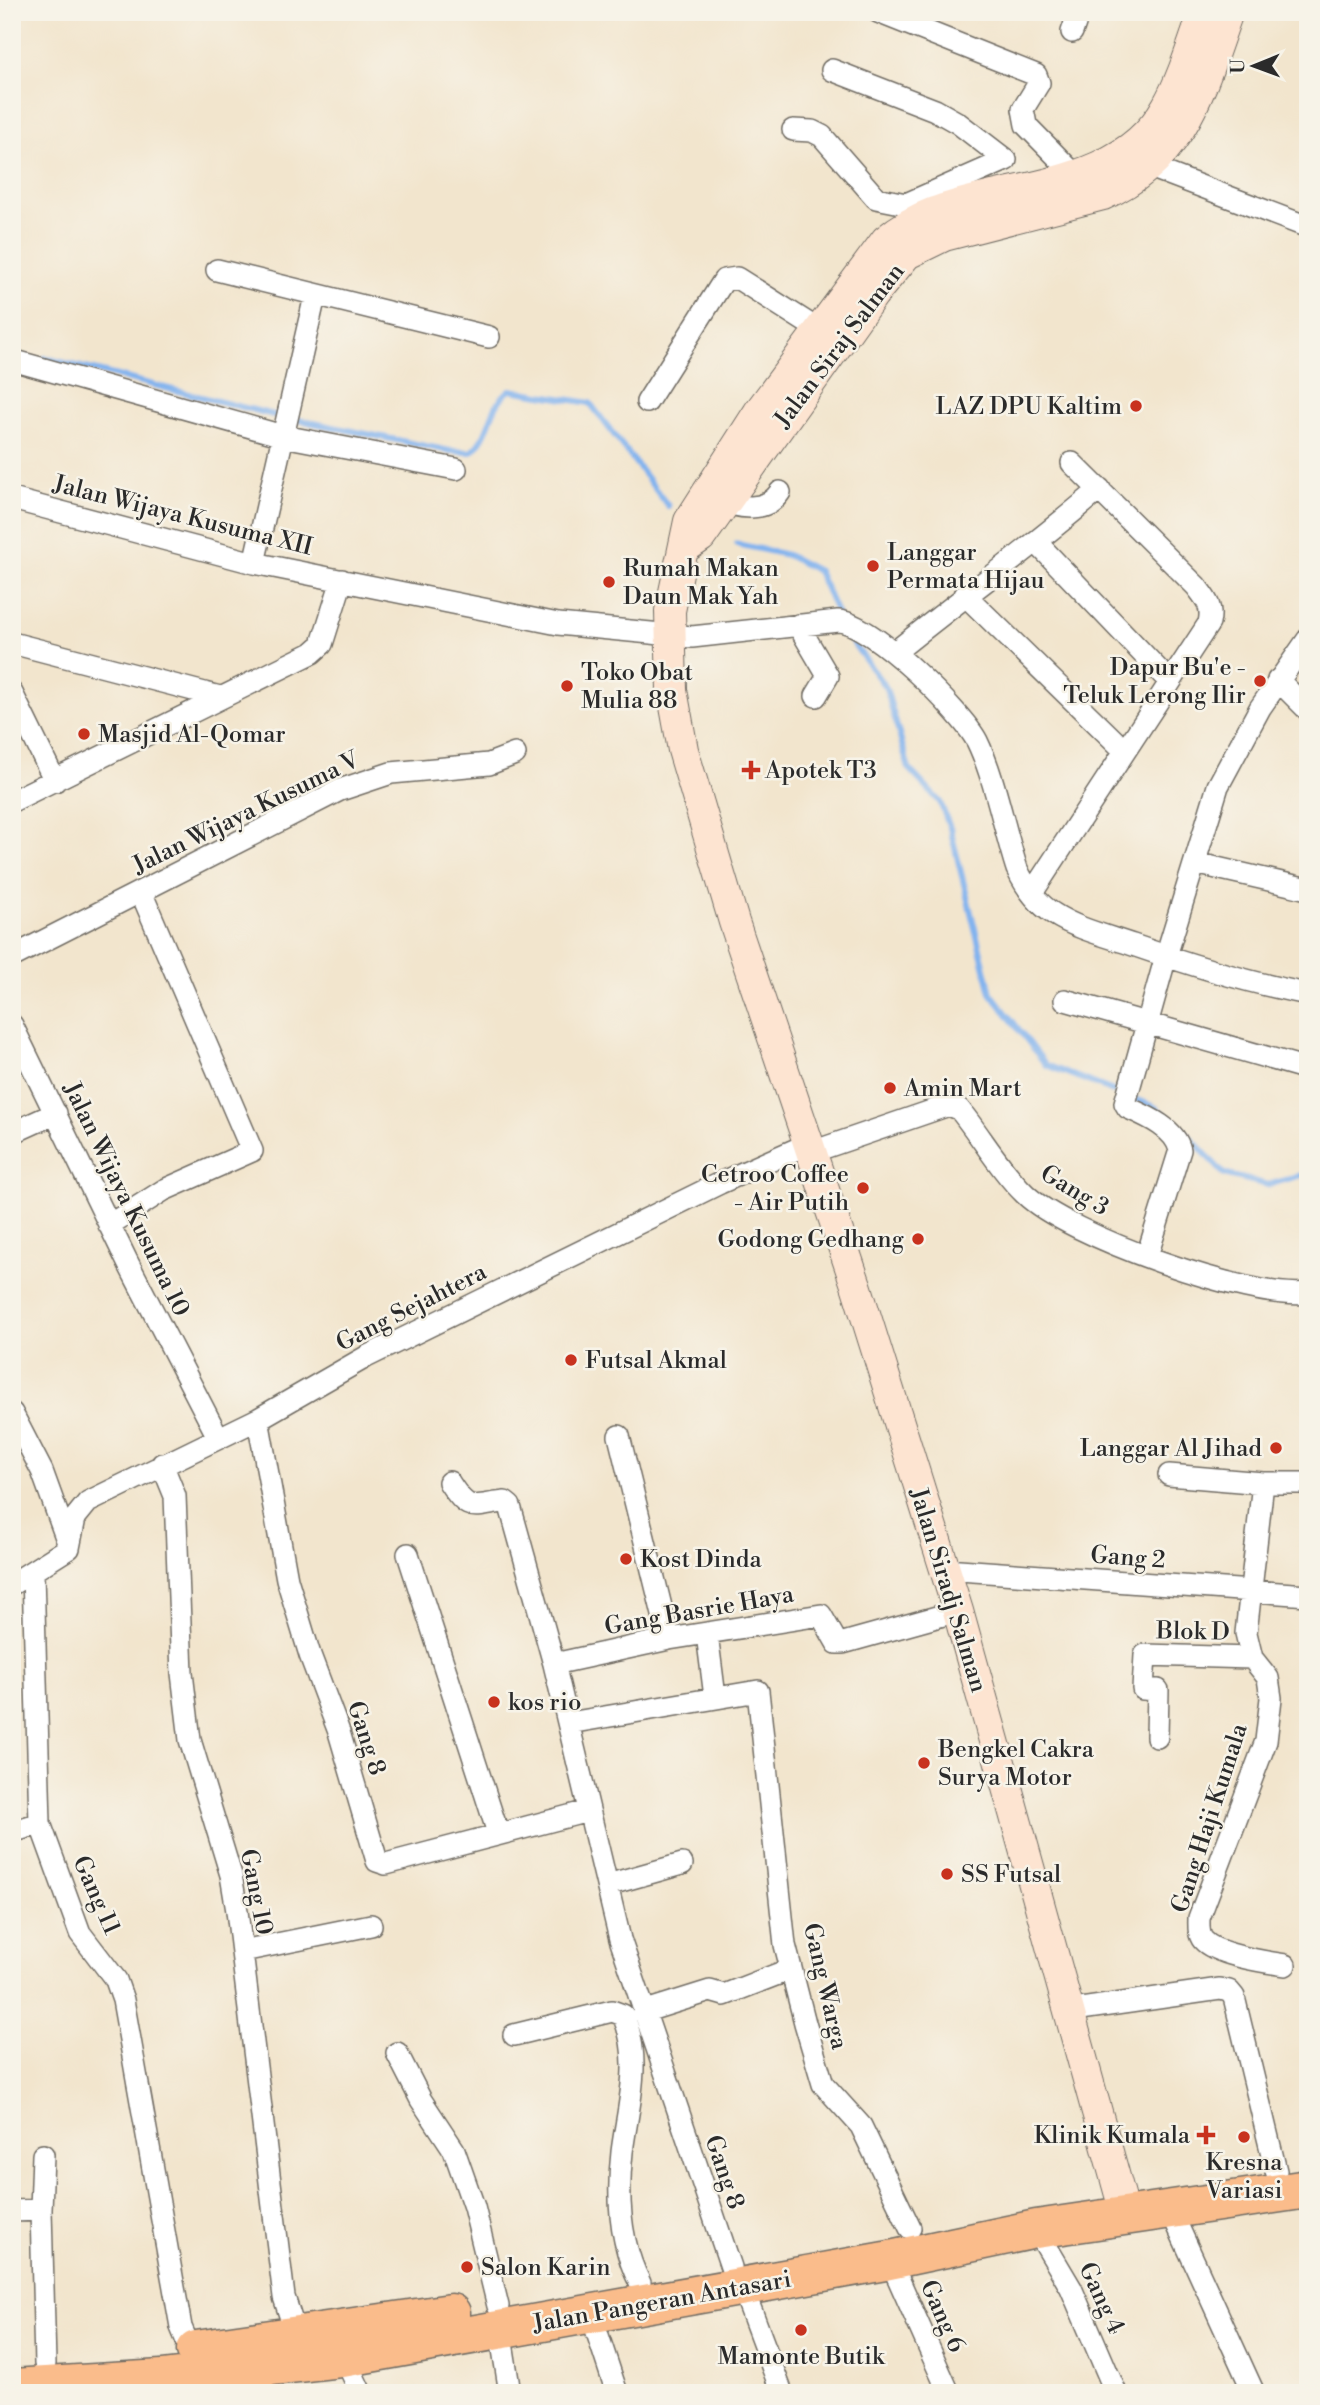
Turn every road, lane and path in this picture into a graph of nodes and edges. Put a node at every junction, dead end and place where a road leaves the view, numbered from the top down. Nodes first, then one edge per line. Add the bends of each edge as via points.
1 (878, 12) edge
2 (1204, 12) edge
3 (1228, 12) edge
4 (832, 70) dead end
5 (793, 130) dead end
6 (1006, 160) junction
7 (1150, 167) junction
8 (1076, 176) junction
9 (1040, 185) junction
10 (1058, 208) junction
11 (911, 212) junction
12 (1308, 227) edge
13 (217, 270) dead end
14 (315, 296) junction
15 (817, 330) junction
16 (489, 337) dead end
17 (12, 360) edge
18 (647, 402) dead end
19 (283, 436) junction
20 (1072, 463) dead end
21 (456, 470) dead end
22 (1100, 489) junction
23 (780, 492) dead end
24 (715, 497) junction
25 (12, 499) edge
26 (1037, 543) junction
27 (254, 563) junction
28 (342, 580) junction
29 (965, 595) junction
30 (798, 625) junction
31 (669, 637) junction
32 (1308, 639) edge
33 (12, 643) edge
34 (895, 652) junction
35 (1278, 680) junction
36 (1169, 681) junction
37 (12, 694) edge
38 (816, 696) dead end
39 (219, 697) junction
40 (1308, 710) edge
41 (1125, 751) junction
42 (515, 754) dead end
43 (55, 781) junction
44 (12, 801) edge
45 (1195, 863) junction
46 (1308, 889) edge
47 (141, 892) junction
48 (1032, 893) junction
49 (1166, 956) junction
50 (12, 957) edge
51 (759, 990) joint
52 (1308, 994) edge
53 (1065, 1000) dead end
54 (1147, 1024) junction
55 (12, 1025) edge
56 (1308, 1069) edge
57 (56, 1113) junction
58 (12, 1133) edge
59 (810, 1148) junction
60 (109, 1224) junction
61 (1147, 1256) junction
62 (1307, 1293) edge
63 (12, 1413) edge
64 (258, 1419) junction
65 (619, 1436) dead end
66 (218, 1437) junction
67 (162, 1464) junction
68 (1169, 1475) dead end
69 (449, 1482) dead end
70 (1263, 1483) junction
71 (1308, 1483) edge
72 (69, 1549) junction
73 (408, 1554) dead end
74 (945, 1569) junction
75 (33, 1573) junction
76 (12, 1584) edge
77 (1252, 1591) junction
78 (1308, 1595) edge
79 (958, 1611) junction
80 (707, 1634) junction
81 (669, 1639) junction
82 (1252, 1658) junction
83 (554, 1664) junction
84 (715, 1697) junction
85 (569, 1723) junction
86 (1157, 1737) dead end
87 (588, 1811) junction
88 (40, 1823) junction
89 (12, 1832) edge
90 (498, 1833) junction
91 (682, 1864) dead end
92 (607, 1885) junction
93 (370, 1925) dead end
94 (242, 1951) junction
95 (1285, 1965) dead end
96 (791, 1969) junction
97 (1067, 2011) junction
98 (643, 2012) junction
99 (514, 2035) dead end
100 (397, 2053) dead end
101 (43, 2155) dead end
102 (1297, 2175) edge
103 (1120, 2195) junction
104 (1170, 2209) junction
105 (41, 2210) junction
106 (12, 2211) edge
107 (910, 2228) junction
108 (1035, 2230) junction
109 (890, 2260) junction
110 (736, 2277) junction
111 (640, 2283) junction
112 (591, 2314) junction
113 (499, 2318) junction
114 (296, 2334) junction
115 (340, 2343) junction
116 (191, 2351) junction
117 (29, 2365) edge
118 (166, 2386) edge
119 (12, 2388) edge
120 (360, 2393) edge
121 (510, 2393) edge
122 (617, 2393) edge
123 (782, 2393) edge
124 (948, 2393) edge
125 (1116, 2393) edge
126 (1254, 2393) edge

1 - 8 street via 1037,75 1039,83 1023,108 1026,125
2 - 8 street, Jalan Siraj Salman via 1157,123 1123,155
3 - 7 street, Jalan Siraj Salman via 1188,117
4 - 6 street via 935,110
5 - 11 street via 822,136 876,198
6 - 9 street
6 - 11 street
7 - 10 street, Jalan Siraj Salman via 1122,187
7 - 12 street
8 - 9 street, Jalan Siraj Salman
9 - 10 street
9 - 11 street, Jalan Siraj Salman
10 - 24 street, Jalan Siraj Salman via 944,236 907,254
11 - 15 street, Jalan Siraj Salman
13 - 14 street
14 - 16 street
14 - 19 street
15 - 18 street via 737,278 724,280
15 - 24 street, Jalan Siraj Salman
17 - 19 street
19 - 21 street
19 - 27 street
20 - 22 street
22 - 26 street
22 - 36 street via 1209,602 1209,623
23 - 24 street via 764,507
24 - 31 street, Jalan Siraj Salman via 689,521
25 - 27 street, Jalan Wijaya Kusuma XII
26 - 29 street
26 - 36 street
27 - 28 street, Jalan Wijaya Kusuma XII
28 - 31 street, Jalan Wijaya Kusuma XII via 535,621
28 - 39 street via 318,648
29 - 34 street
29 - 41 street
30 - 31 street, Jalan Wijaya Kusuma XII
30 - 34 street, Jalan Wijaya Kusuma XII via 850,623
30 - 38 street via 828,676
31 - 51 street, Jalan Siraj Salman via 672,690 683,750
32 - 35 street
33 - 39 street
34 - 48 street, Jalan Wijaya Kusuma XII via 975,738 1017,870
35 - 40 street
35 - 45 street via 1218,786
36 - 41 street
37 - 43 street
39 - 43 street
41 - 48 street
42 - 47 street, Jalan Wijaya Kusuma V via 489,764 410,770 366,780
43 - 44 street
45 - 46 street
45 - 49 street
47 - 50 street, Jalan Wijaya Kusuma V
47 - 60 street via 252,1151 164,1190
48 - 49 street, Jalan Wijaya Kusuma XII via 1065,920
49 - 52 street, Jalan Wijaya Kusuma XII via 1256,984
49 - 54 street
51 - 59 street, Jalan Siradj Salman
53 - 54 street
54 - 56 street
54 - 61 street via 1128,1108 1148,1116 1176,1140 1180,1150
55 - 57 street, Jalan Wijaya Kusuma 10
57 - 58 street
57 - 60 street, Jalan Wijaya Kusuma 10
59 - 61 street, Gang 3 via 949,1105 959,1110 1025,1194 1071,1223
59 - 64 street, Gang Sejahtera via 720,1183 366,1357
59 - 74 street, Jalan Siradj Salman
60 - 66 street, Jalan Wijaya Kusuma 10
61 - 62 street, Gang 3 via 1247,1287
63 - 72 street via 55,1501
64 - 66 street, Gang Sejahtera
64 - 90 street, Gang 8 via 287,1579 377,1861 386,1864
65 - 81 street
66 - 67 street, Gang Sejahtera
67 - 72 street, Gang Sejahtera via 88,1502 75,1518
67 - 94 street, Gang 10 via 175,1496 182,1674 190,1740 231,1875
68 - 70 street
69 - 83 street, Gang 8 via 470,1507 505,1502 510,1506
70 - 71 street
70 - 77 street, Gang Haji Kumala
72 - 75 street
73 - 90 street
74 - 77 street, Gang 2
74 - 79 street, Jalan Siradj Salman
75 - 76 street
75 - 88 street, Gang 11
77 - 78 street, Gang 2
77 - 82 street, Gang Haji Kumala via 1246,1633
79 - 80 street, Gang Basrie Haya via 843,1643 836,1643 821,1615
79 - 97 street, Jalan Siradj Salman
80 - 81 street, Gang Basrie Haya
80 - 84 street
81 - 83 street, Gang Basrie Haya
82 - 86 street, Blok D via 1145,1655 1143,1689 1158,1690
82 - 95 street, Gang Haji Kumala via 1268,1678 1266,1741 1199,1918 1199,1933 1204,1942 1249,1960
83 - 85 street, Gang 8
84 - 85 street
84 - 96 street, Gang Warga via 758,1691 761,1698
85 - 87 street, Gang 8
87 - 90 street, Gang 8
87 - 92 street, Gang 8
88 - 89 street
88 - 116 street, Gang 11 via 80,1933 116,1980 123,2000 181,2327
91 - 92 street
92 - 98 street, Gang 8
93 - 94 street
94 - 114 street, Gang 10 via 282,2284
96 - 98 street via 724,1995 710,1991
96 - 107 street, Gang Warga via 823,2084 861,2126
97 - 102 street via 1229,1991
97 - 103 street, Jalan Siradj Salman
98 - 110 street, Gang 8
99 - 111 street via 612,2011 623,2015 634,2065 622,2153 621,2202 626,2256
100 - 113 street via 454,2150 474,2207
101 - 105 street
102 - 103 highway, Jalan Pangeran Antasari
102 - 104 highway, Jalan Pangeran Antasari
103 - 107 highway, Jalan Pangeran Antasari
104 - 108 highway, Jalan Pangeran Antasari
104 - 126 street
105 - 106 street
105 - 117 street
107 - 110 highway, Jalan Pangeran Antasari
108 - 109 highway, Jalan Pangeran Antasari
108 - 125 street, Gang 4 via 1071,2288
109 - 110 highway, Jalan Pangeran Antasari
109 - 124 street, Gang 6
110 - 111 highway, Jalan Pangeran Antasari
110 - 112 highway, Jalan Pangeran Antasari
110 - 123 street, Gang 8
111 - 113 highway, Jalan Pangeran Antasari
112 - 113 highway, Jalan Pangeran Antasari
112 - 122 street
113 - 115 highway, Jalan Pangeran Antasari
113 - 121 street
114 - 115 highway, Jalan Pangeran Antasari
114 - 116 highway, Jalan Pangeran Antasari
115 - 118 highway, Jalan Pangeran Antasari
115 - 120 street
116 - 117 highway, Jalan Pangeran Antasari
118 - 119 highway, Jalan Pangeran Antasari

